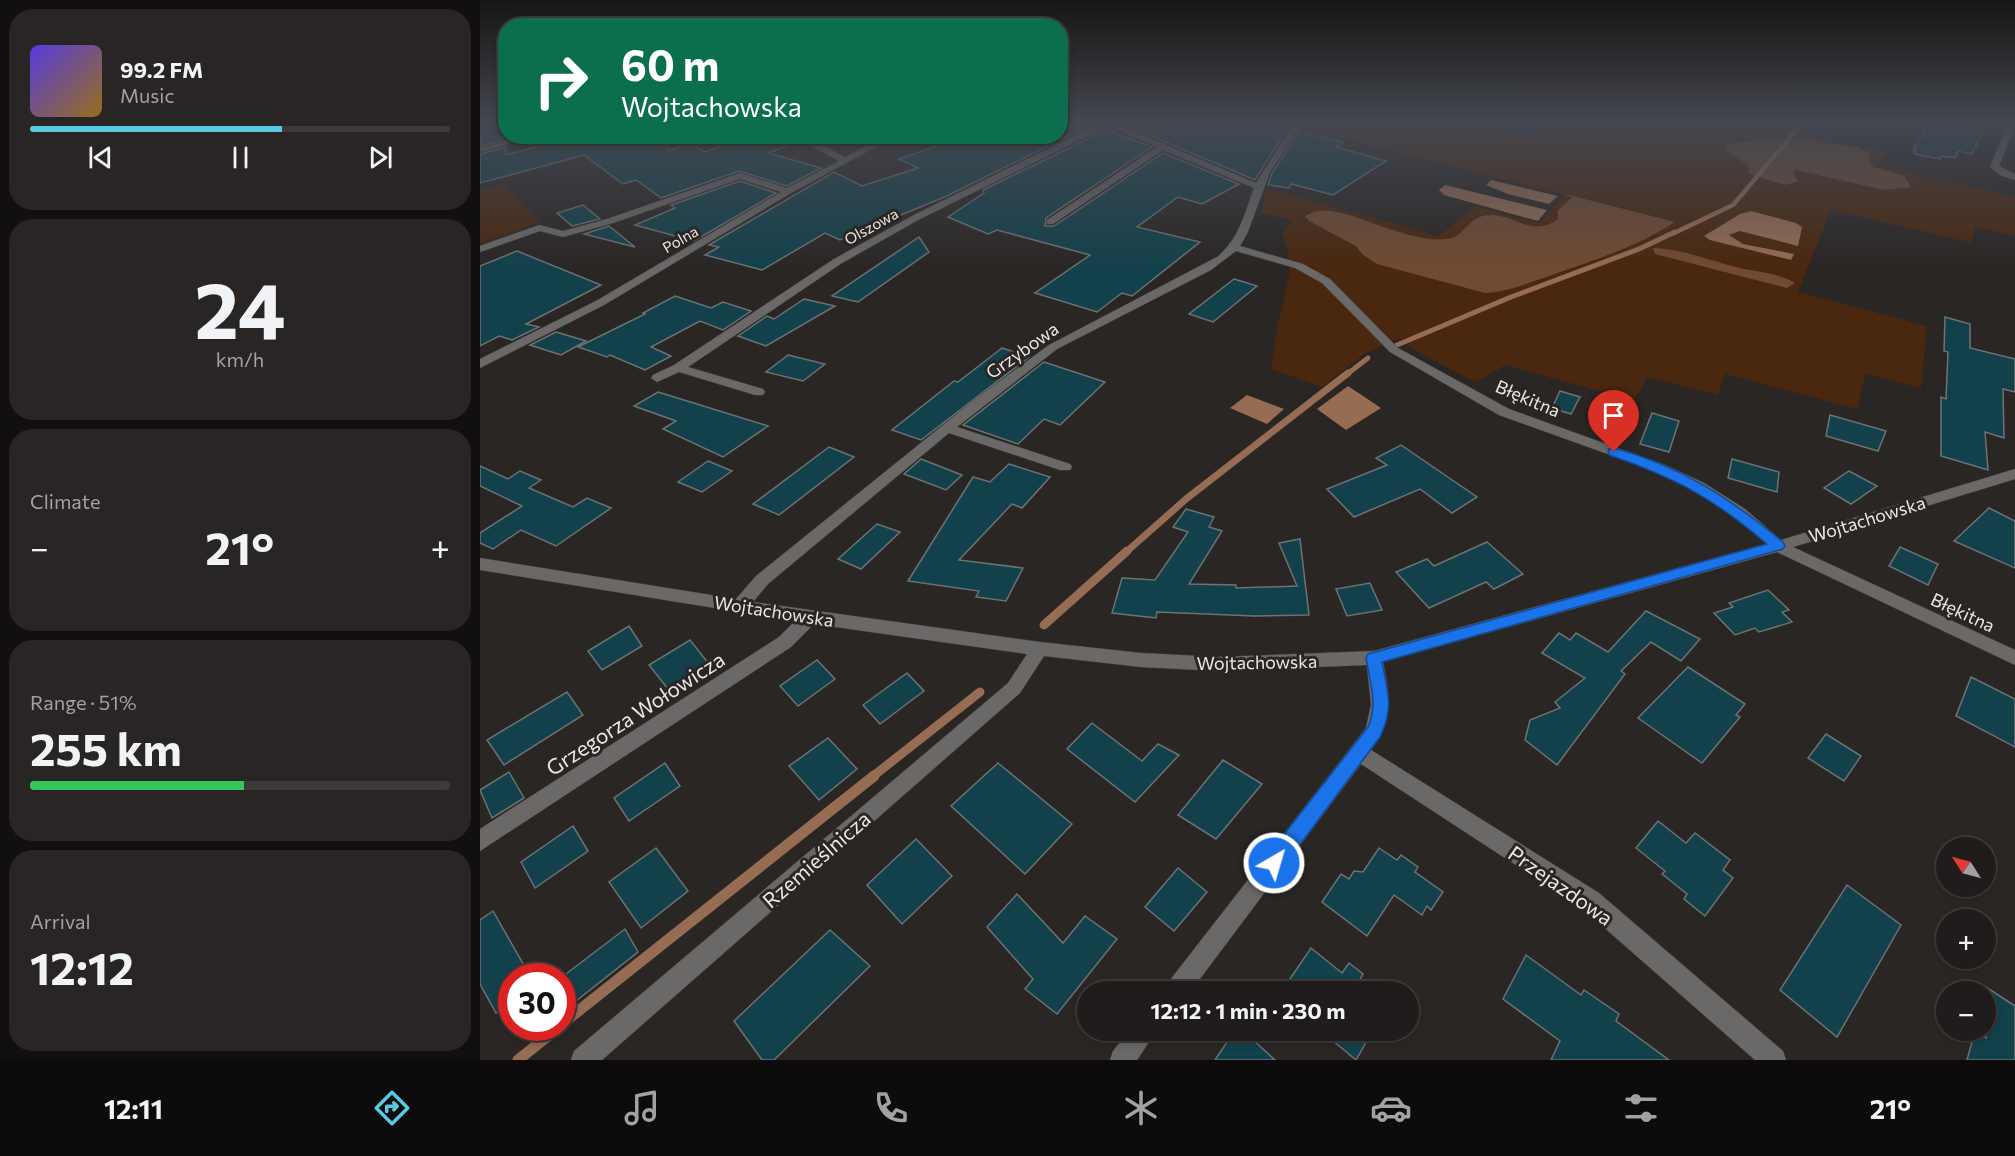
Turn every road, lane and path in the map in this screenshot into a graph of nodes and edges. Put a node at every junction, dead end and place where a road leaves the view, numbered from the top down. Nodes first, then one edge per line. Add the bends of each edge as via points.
1 (828, 170) edge
2 (1012, 170) edge
3 (1127, 170) edge
4 (1218, 170) edge
5 (1269, 170) edge
6 (1999, 170) edge
7 (2015, 177) edge
8 (1258, 187) junction
9 (788, 191) junction
10 (1050, 222) dead end
11 (480, 249) edge
12 (1233, 251) junction
13 (480, 364) edge
14 (678, 368) junction
15 (657, 378) dead end
16 (759, 392) dead end
17 (947, 428) junction
18 (1065, 466) dead end
19 (2015, 474) edge
20 (1778, 546) junction
21 (480, 564) edge
22 (740, 606) junction
23 (810, 617) junction
24 (1040, 650) junction
25 (1374, 658) junction
26 (2015, 658) edge
27 (1359, 753) junction
28 (480, 841) edge
29 (1183, 981) edge
30 (1136, 1041) edge
31 (583, 1060) edge
32 (1122, 1060) edge
33 (1774, 1060) edge

1 - 9 street, Polna
2 - 14 street, Olszowa via 838,261
3 - 10 street
4 - 8 street
5 - 8 street
6 - 7 street
8 - 12 street
9 - 11 street via 740,176 610,221 563,234 539,228
9 - 13 street, Polna via 600,303
12 - 17 street, Grzybowa via 1053,347
12 - 20 street, Błękitna via 1299,266 1326,281 1388,346 1425,369 1504,412 1699,486 1740,513
14 - 15 street, Olszowa
14 - 16 street
17 - 18 street
17 - 22 street, Grzybowa via 762,580
19 - 20 street, Wojtachowska
20 - 25 street, Wojtachowska
20 - 26 street, Błękitna
21 - 22 street, Wojtachowska
22 - 23 street, Wojtachowska
23 - 24 street, Wojtachowska
23 - 28 street, Grzegorza Wołowicza via 785,642
24 - 25 street, Wojtachowska via 1218,664
24 - 31 street, Rzemieślnicza via 1014,688
25 - 27 street via 1381,717
27 - 29 street
27 - 33 street, Przejazdowa via 1591,901
30 - 32 street

